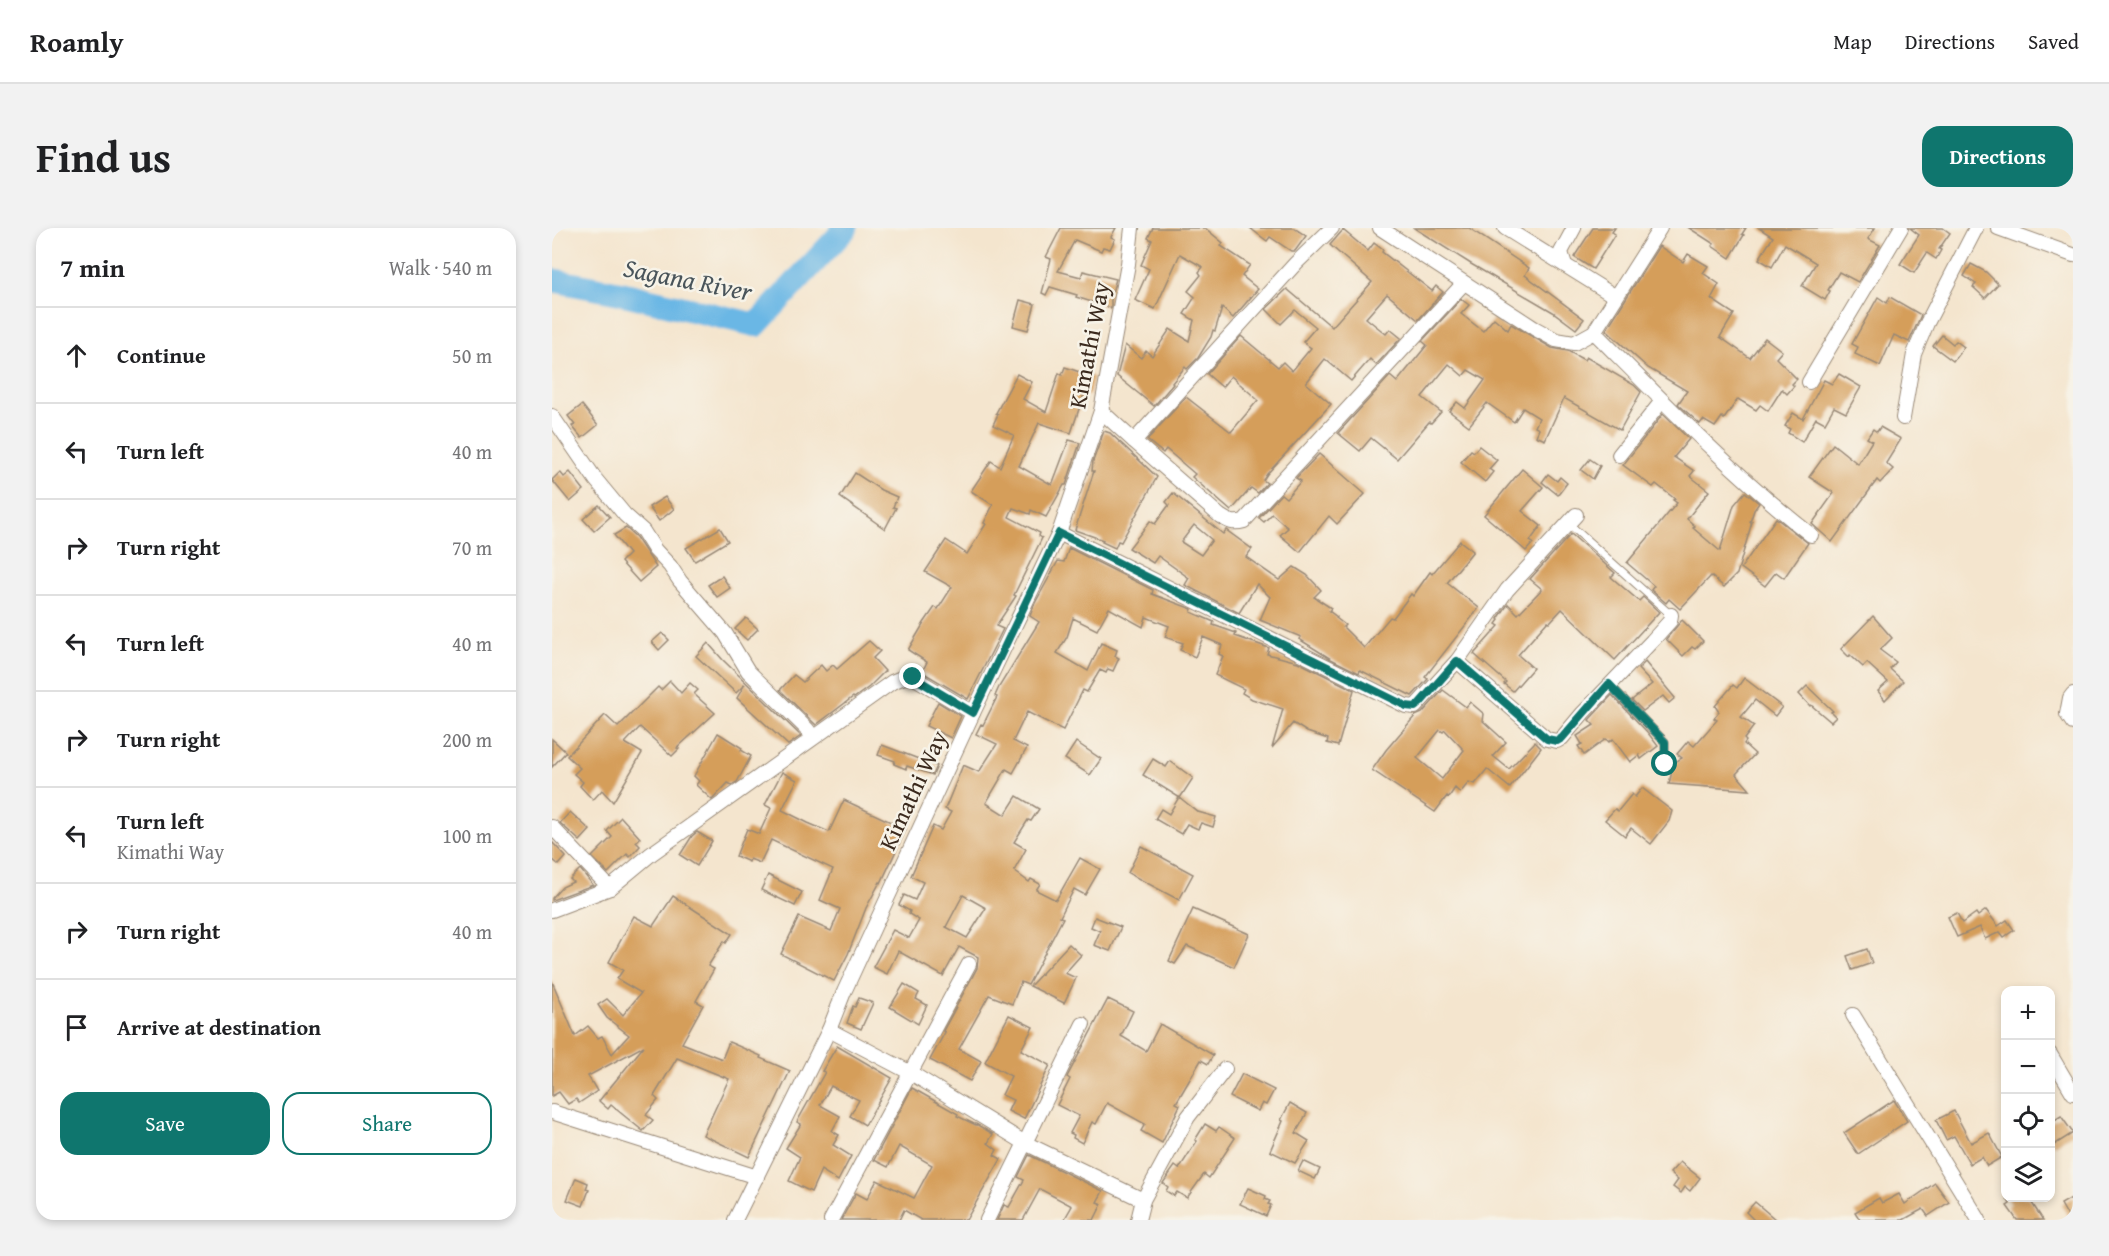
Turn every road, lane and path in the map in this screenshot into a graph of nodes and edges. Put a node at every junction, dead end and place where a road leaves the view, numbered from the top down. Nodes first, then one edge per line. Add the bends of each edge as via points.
1 (1132, 228) edge
2 (1332, 228) edge
3 (1380, 228) edge
4 (1505, 228) edge
5 (1574, 228) edge
6 (1660, 228) edge
7 (1901, 228) edge
8 (1976, 228) edge
9 (1998, 228) edge
10 (2073, 255) edge
11 (1565, 265) junction
12 (1464, 283) junction
13 (1616, 297) junction
14 (1594, 332) junction
15 (1809, 382) dead end
16 (1662, 401) junction
17 (1101, 411) junction
18 (552, 416) edge
19 (1903, 418) dead end
20 (1134, 441) junction
21 (1619, 455) dead end
22 (1572, 519) joint
23 (1059, 533) junction
24 (1811, 535) dead end
25 (1671, 615) joint
26 (1457, 661) junction
27 (1609, 684) junction
28 (2073, 694) edge
29 (973, 713) junction
30 (2073, 723) edge
31 (813, 737) junction
32 (1665, 764) dead end
33 (552, 827) edge
34 (610, 888) junction
35 (552, 910) edge
36 (969, 964) dead end
37 (1853, 1015) dead end
38 (1083, 1024) dead end
39 (829, 1030) junction
40 (2055, 1062) edge
41 (1225, 1069) dead end
42 (911, 1072) junction
43 (2073, 1093) edge
44 (552, 1112) edge
45 (1025, 1143) junction
46 (757, 1177) junction
47 (1143, 1200) junction
48 (735, 1220) edge
49 (831, 1220) edge
50 (987, 1220) edge
51 (1138, 1220) edge
52 (1979, 1220) edge

1 - 17 street, Kimathi Way
2 - 20 street
3 - 12 street
4 - 11 street
5 - 11 street via 1560,252
6 - 13 street
7 - 15 street
8 - 19 street via 1914,354
9 - 10 street
11 - 13 street
12 - 14 street via 1556,340 1574,343
12 - 20 street via 1244,521 1229,522 1220,516
13 - 14 street
14 - 16 street
16 - 21 street
16 - 24 street via 1764,498
17 - 20 street
17 - 23 street, Kimathi Way
18 - 31 street via 596,480 643,531 731,641 748,671
22 - 25 lane
22 - 26 street via 1507,590
23 - 26 street via 1406,706 1420,703
23 - 29 street, Kimathi Way
25 - 27 street via 1658,635
26 - 27 street via 1552,741 1562,738
27 - 32 lane via 1665,742
28 - 30 street via 2067,714
29 - 31 street via 921,680 904,677
29 - 39 street, Kimathi Way
31 - 34 street
33 - 34 street
34 - 35 street
36 - 42 street
37 - 52 street
38 - 45 street
39 - 42 street
39 - 46 street, Kimathi Way
40 - 43 street
41 - 47 street via 1188,1117
42 - 45 street
42 - 49 street
44 - 46 street
45 - 47 street
45 - 50 street
46 - 48 street, Kimathi Way
47 - 51 street

